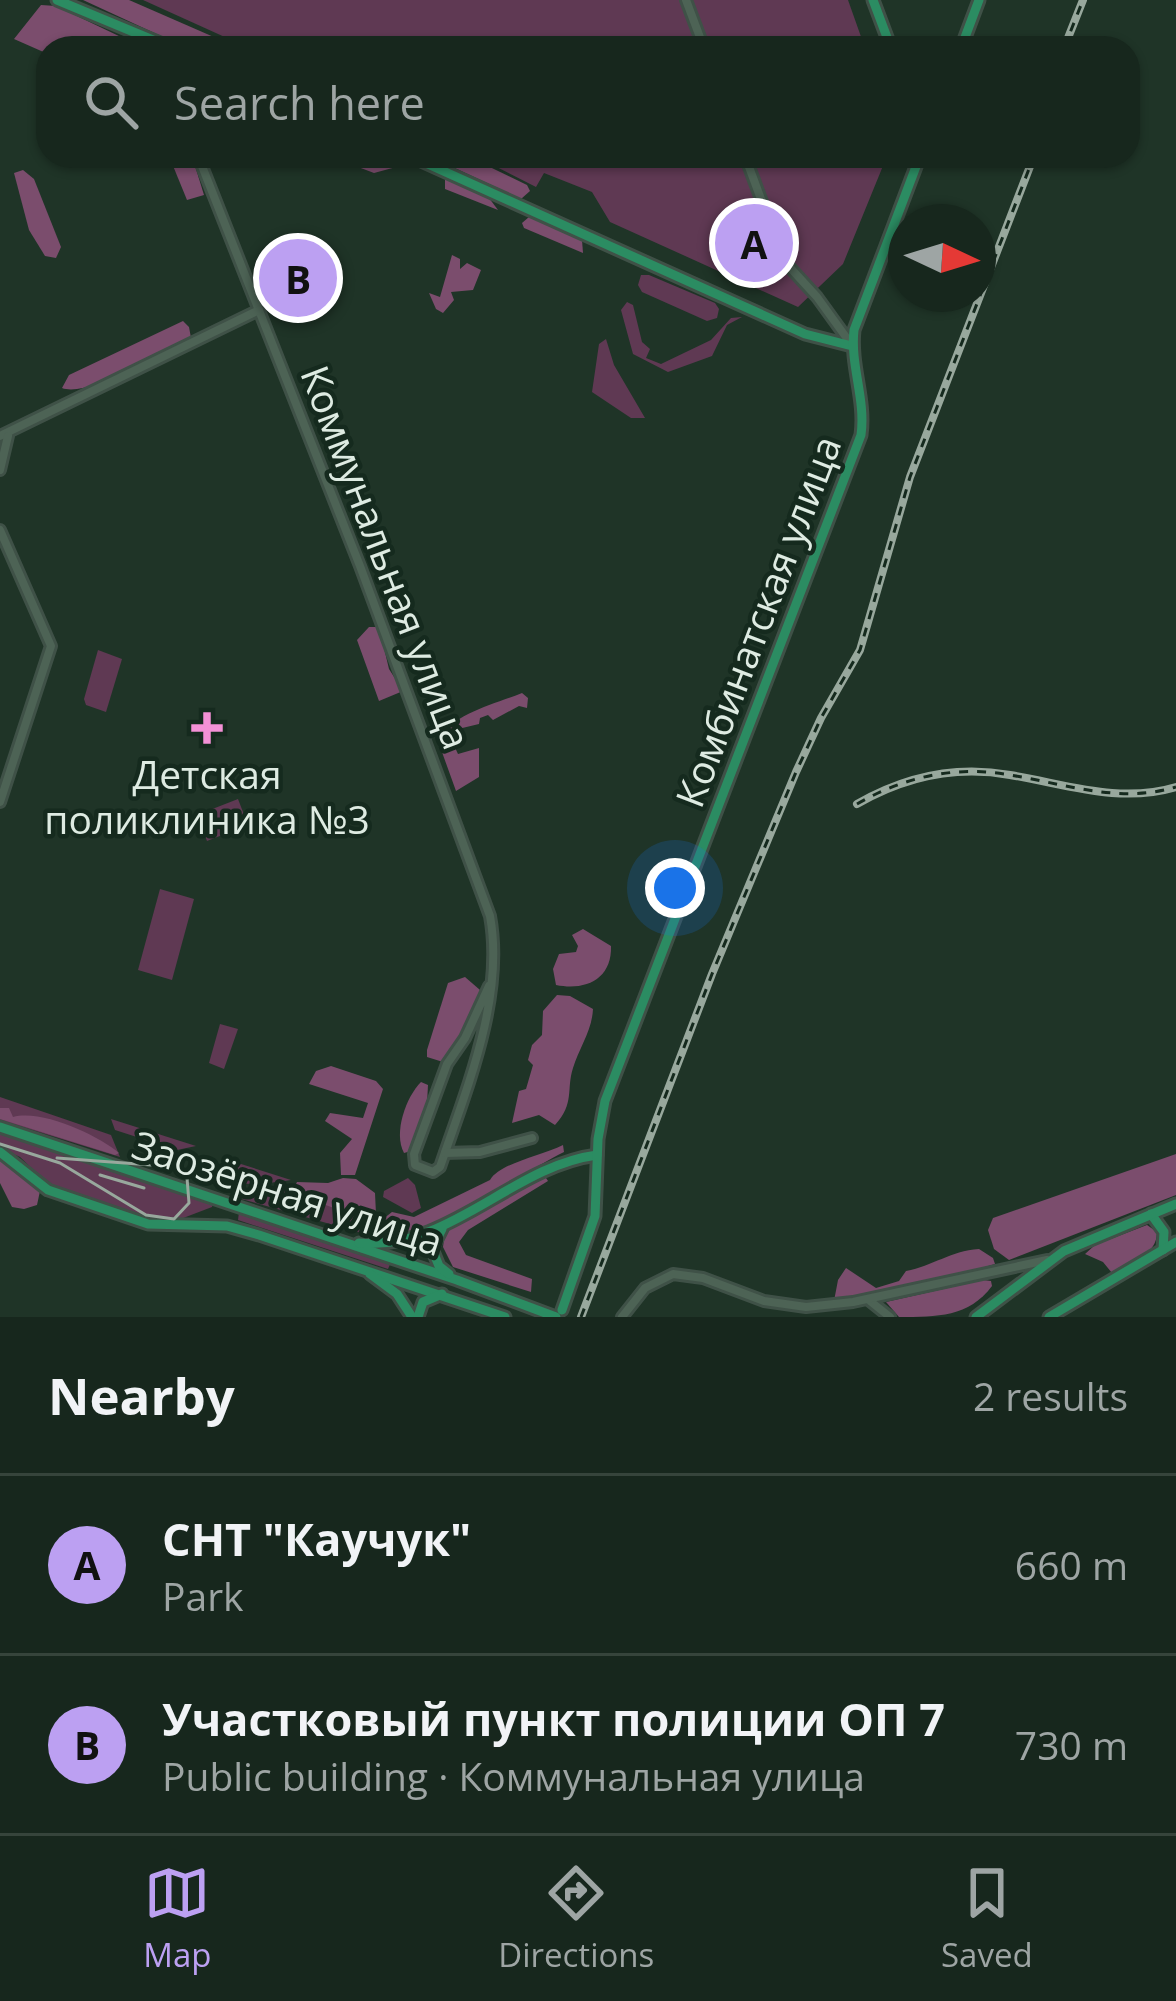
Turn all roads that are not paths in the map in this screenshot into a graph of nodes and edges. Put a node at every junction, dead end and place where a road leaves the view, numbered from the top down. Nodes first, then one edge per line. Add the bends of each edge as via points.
1 (57, 0) edge
2 (686, 0) edge
3 (873, 0) edge
4 (979, 0) edge
5 (141, 36) edge
6 (700, 36) edge
7 (887, 36) edge
8 (966, 36) edge
9 (203, 168) edge
10 (437, 168) edge
11 (749, 168) edge
12 (915, 168) edge
13 (259, 310) junction
14 (852, 346) junction
15 (4, 435) edge
16 (0, 470) edge
17 (0, 530) edge
18 (0, 802) edge
19 (489, 986) junction
20 (0, 1127) edge
21 (532, 1138) dead end
22 (0, 1152) edge
23 (445, 1153) junction
24 (597, 1155) junction
25 (219, 1201) junction
26 (1176, 1204) edge
27 (242, 1208) junction
28 (1151, 1214) junction
29 (194, 1224) junction
30 (446, 1225) junction
31 (236, 1228) junction
32 (343, 1241) junction
33 (1176, 1242) edge
34 (1163, 1250) junction
35 (1049, 1260) junction
36 (349, 1262) junction
37 (458, 1280) junction
38 (444, 1294) junction
39 (863, 1300) junction
40 (559, 1314) edge
41 (415, 1317) edge
42 (505, 1317) edge
43 (622, 1317) edge
44 (890, 1317) edge
45 (976, 1317) edge
46 (1049, 1317) edge

1 - 5 main road
2 - 6 street
3 - 7 main road
4 - 8 main road
9 - 13 street, Коммунальная улица
10 - 14 main road via 805,334
11 - 14 street via 784,261
12 - 14 main road, Комбинатская улица
13 - 15 street
13 - 19 street, Коммунальная улица via 480,884 494,936
14 - 24 main road, Комбинатская улица via 861,435 605,1100
15 - 16 street
17 - 18 street via 52,646
19 - 23 street, Коммунальная улица via 482,1044
19 - 23 street, Коммунальная улица via 447,1064 415,1165 433,1172
20 - 25 main road, Заозёрная улица
21 - 23 street
22 - 29 main road, Заозёрная улица via 59,1195 148,1224
24 - 30 main road via 555,1164
24 - 40 main road, Комбинатская улица via 595,1216
25 - 27 main road, Заозёрная улица
25 - 29 main road
26 - 28 main road
27 - 31 main road via 230,1218
27 - 32 main road, Заозёрная улица
28 - 34 main road via 1164,1232
28 - 35 main road
29 - 31 main road, Заозёрная улица
30 - 32 main road via 398,1244
30 - 37 main road via 433,1258
31 - 36 main road, Заозёрная улица
32 - 37 main road, Заозёрная улица
33 - 34 main road
34 - 46 main road
35 - 39 street
35 - 45 main road
36 - 38 main road, Заозёрная улица
36 - 41 main road via 397,1294
37 - 40 main road, Заозёрная улица
38 - 41 main road via 423,1302
38 - 42 main road, Заозёрная улица
39 - 43 street via 786,1305 673,1274 645,1288
39 - 44 street

